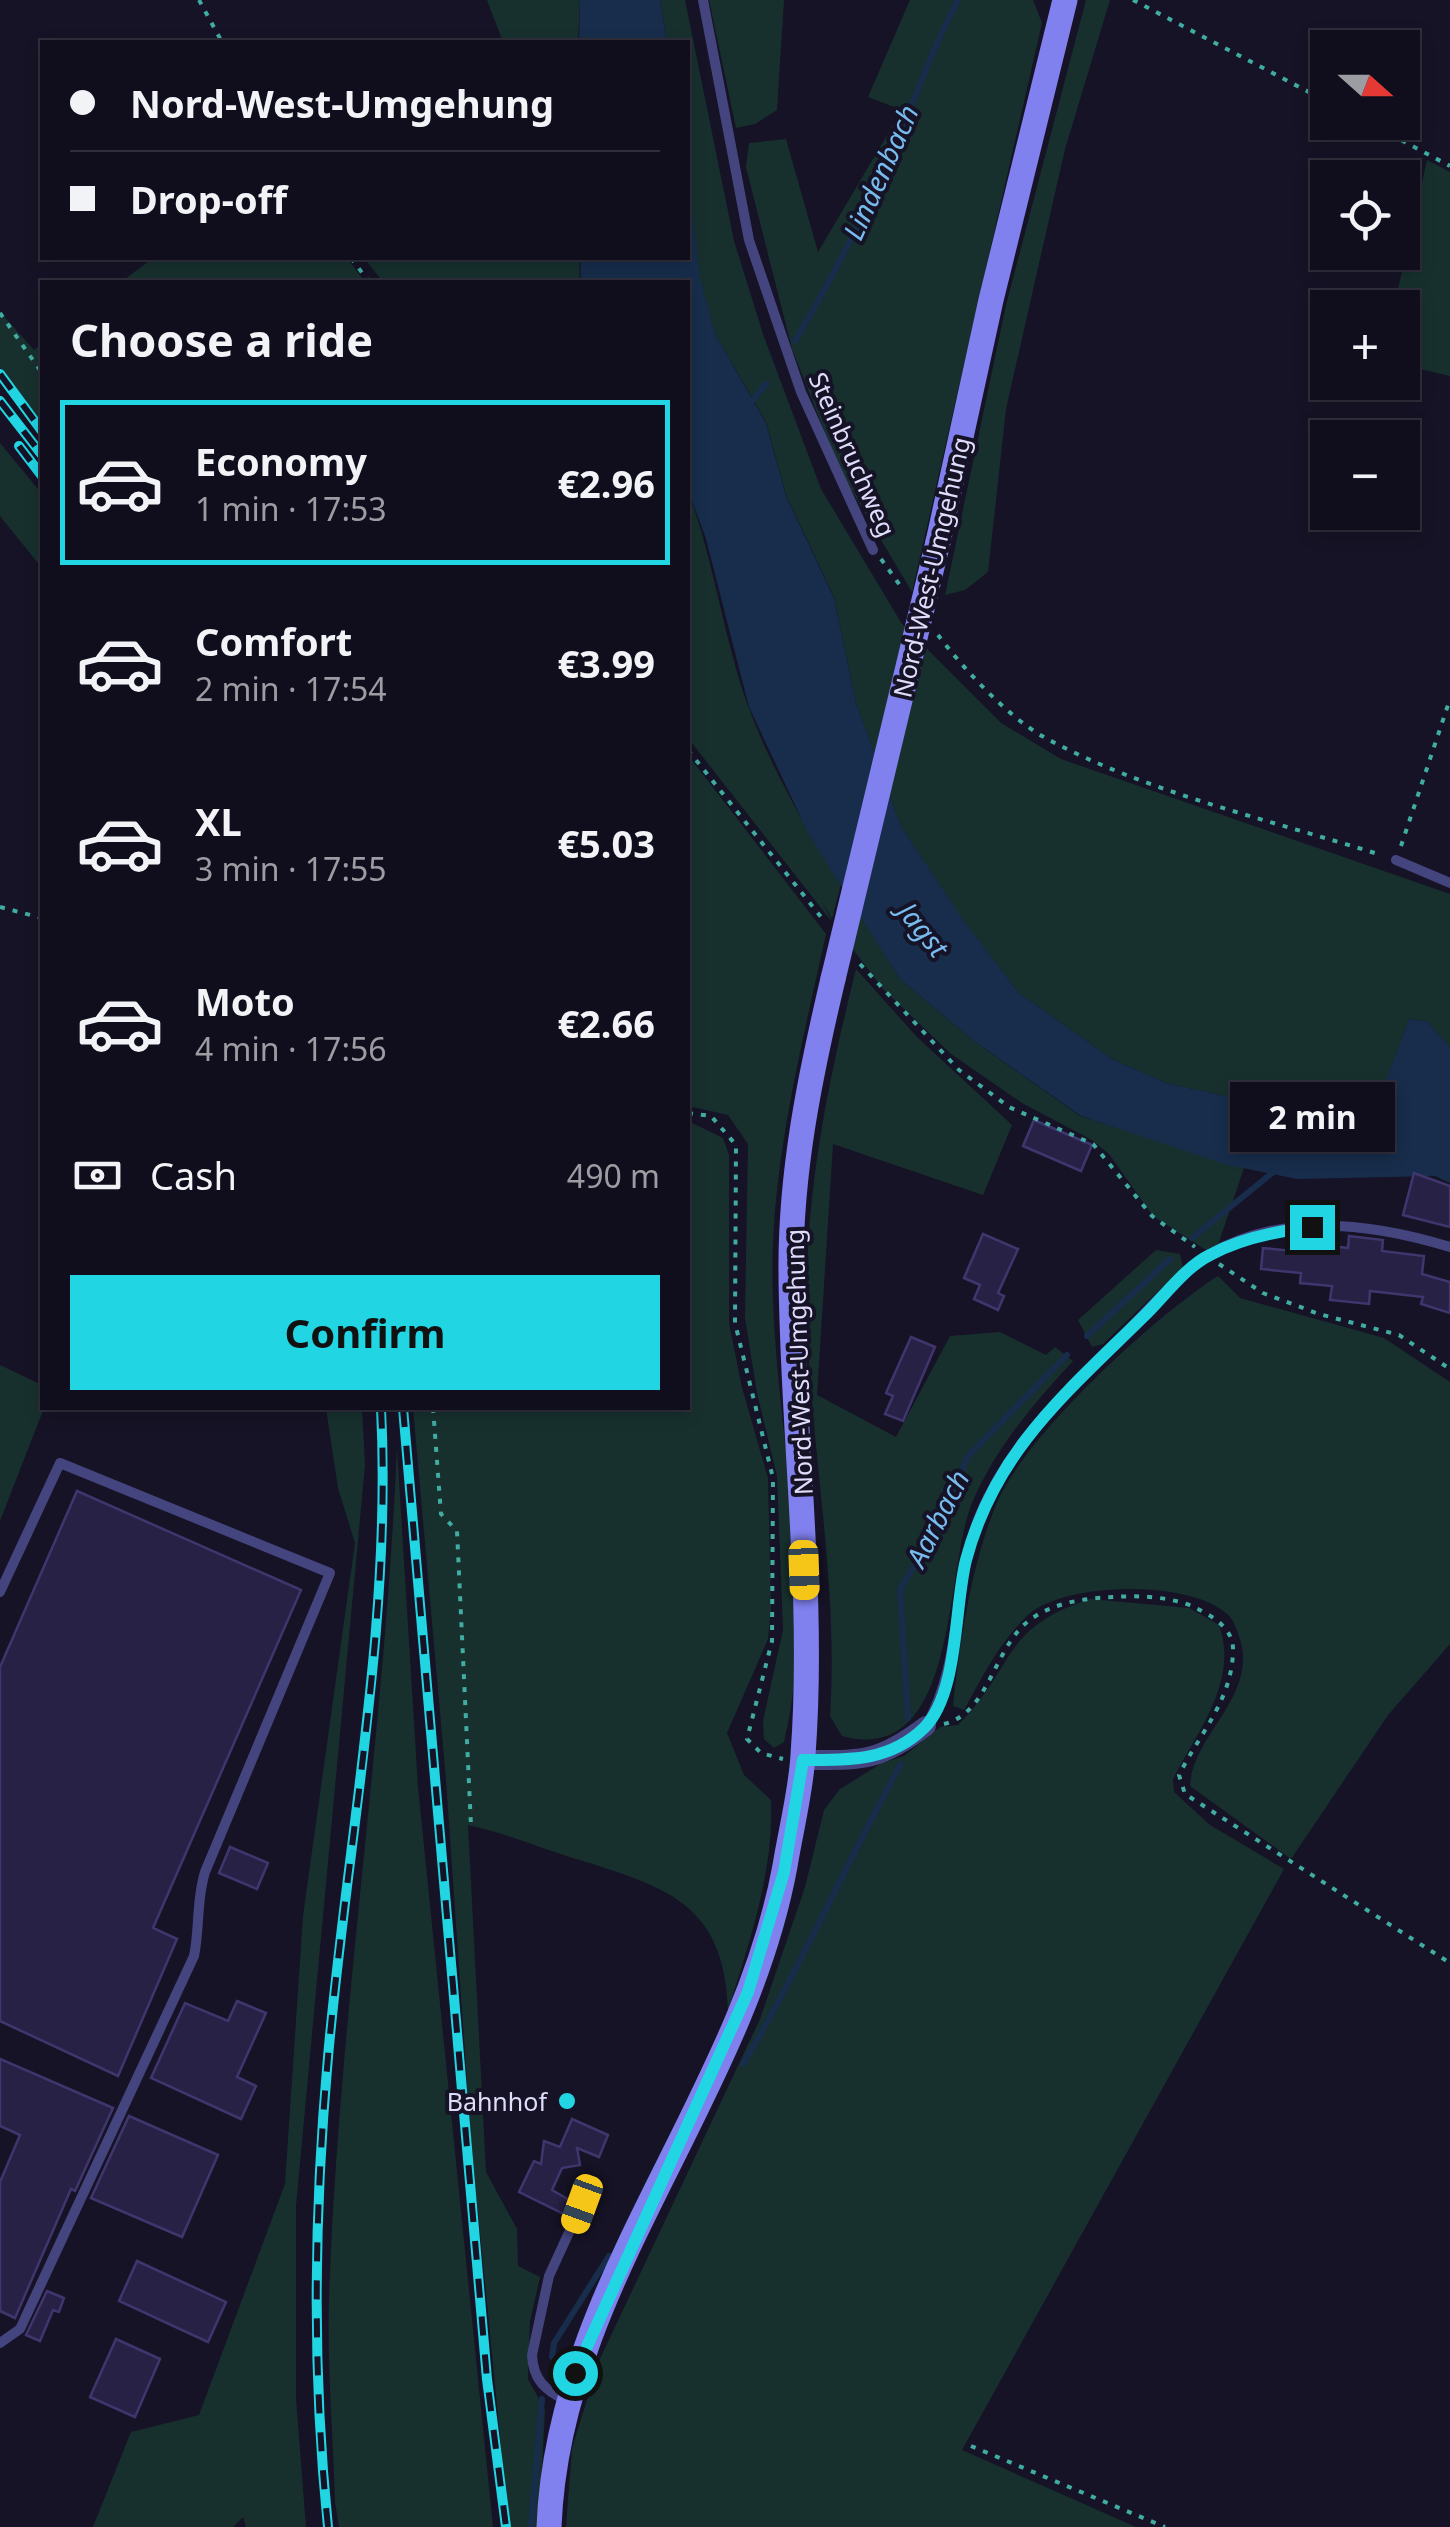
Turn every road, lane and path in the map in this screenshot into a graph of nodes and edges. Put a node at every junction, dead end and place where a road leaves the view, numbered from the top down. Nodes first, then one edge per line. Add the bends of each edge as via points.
1 (199, 0) edge
2 (703, 0) edge
3 (1065, 0) edge
4 (1134, 0) edge
5 (221, 40) edge
6 (1310, 93) edge
7 (1401, 140) edge
8 (1450, 166) edge
9 (0, 312) edge
10 (40, 371) edge
11 (873, 550) joint
12 (905, 592) dead end
13 (937, 634) dead end
14 (1450, 699) edge
15 (690, 752) edge
16 (1396, 860) junction
17 (1450, 883) edge
18 (0, 906) edge
19 (40, 917) edge
20 (832, 930) dead end
21 (856, 960) dead end
22 (690, 1113) edge
23 (1450, 1246) edge
24 (1207, 1256) junction
25 (1450, 1369) edge
26 (433, 1410) edge
27 (0, 1592) edge
28 (926, 1726) junction
29 (803, 1760) junction
30 (471, 1826) dead end
31 (1450, 1963) edge
32 (582, 2204) dead end
33 (0, 2342) edge
34 (566, 2400) junction
35 (972, 2446) dead end
36 (550, 2527) edge
37 (1164, 2527) edge

1 - 5 path
2 - 11 lane, Steinbruchweg via 749,240 800,392
3 - 29 main road, Nord-West-Umgehung, bridge via 990,300 799,1150 790,1270 806,1646
4 - 6 path
7 - 8 path
9 - 10 path
11 - 12 path, Steinbruchweg
13 - 16 path via 958,662 1039,734 1114,769
14 - 16 path
15 - 20 path
16 - 17 lane
18 - 19 path
21 - 24 path via 959,1070 1009,1107 1093,1144 1152,1216
22 - 29 path via 711,1116 736,1145 735,1323 773,1478 772,1641 747,1738 761,1753
23 - 24 lane via 1351,1223 1274,1231
24 - 25 path via 1263,1293 1398,1335
24 - 28 lane via 1032,1425 998,1477 966,1562 940,1702
26 - 30 path via 441,1514 457,1531
27 - 33 lane via 60,1463 330,1573 205,1872 194,1956 20,2329
28 - 29 street via 869,1760
28 - 31 path via 949,1724 972,1711 1031,1618 1089,1598 1190,1605 1220,1621 1234,1646 1229,1687 1179,1775 1185,1794
29 - 34 main road, Nord-West-Umgehung via 784,1872 748,1992 584,2345
32 - 34 lane via 550,2276 532,2355 544,2387
34 - 36 main road, Nord-West-Umgehung
35 - 37 path

